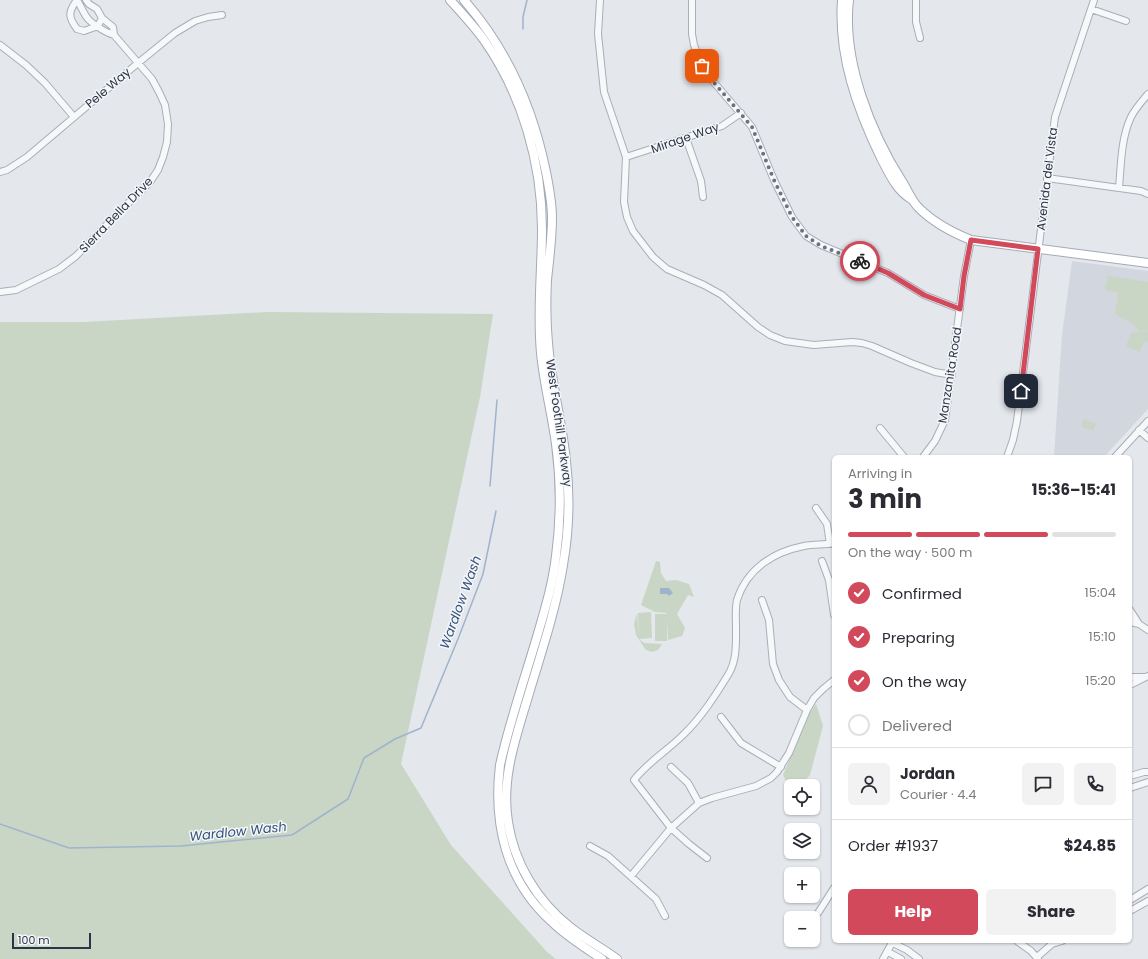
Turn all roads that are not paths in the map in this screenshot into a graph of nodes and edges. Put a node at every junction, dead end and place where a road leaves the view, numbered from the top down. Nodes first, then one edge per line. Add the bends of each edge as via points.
1 (77, 0) edge
2 (86, 0) edge
3 (450, 0) edge
4 (464, 0) edge
5 (600, 0) edge
6 (692, 0) edge
7 (842, 0) edge
8 (849, 0) edge
9 (916, 0) edge
10 (1094, 0) edge
11 (1091, 9) junction
12 (222, 15) dead end
13 (102, 18) junction
14 (1126, 21) dead end
15 (98, 26) junction
16 (114, 35) junction
17 (920, 38) dead end
18 (0, 45) edge
19 (138, 63) junction
20 (1148, 94) edge
21 (741, 113) junction
22 (74, 117) junction
23 (686, 138) junction
24 (626, 157) junction
25 (0, 172) edge
26 (1047, 178) junction
27 (1119, 188) junction
28 (1148, 194) edge
29 (703, 197) dead end
30 (911, 199) junction
31 (971, 240) junction
32 (1038, 249) junction
33 (1148, 263) edge
34 (0, 292) edge
35 (960, 309) junction
36 (952, 375) junction
37 (1148, 422) edge
38 (880, 428) dead end
39 (1139, 430) junction
40 (1148, 438) edge
41 (902, 455) edge
42 (924, 455) edge
43 (1007, 455) edge
44 (1117, 455) edge
45 (816, 508) dead end
46 (832, 544) edge
47 (822, 561) dead end
48 (762, 600) dead end
49 (832, 601) edge
50 (1132, 613) edge
51 (1132, 622) edge
52 (1139, 624) junction
53 (1148, 630) edge
54 (1147, 676) edge
55 (1132, 677) edge
56 (832, 681) edge
57 (1132, 684) edge
58 (807, 710) junction
59 (721, 717) dead end
60 (671, 767) dead end
61 (781, 767) junction
62 (1148, 772) edge
63 (1132, 775) edge
64 (1148, 782) edge
65 (1132, 787) edge
66 (699, 803) junction
67 (671, 828) junction
68 (590, 846) dead end
69 (707, 858) dead end
70 (630, 876) junction
71 (1148, 889) edge
72 (832, 891) edge
73 (1132, 899) edge
74 (1148, 901) edge
75 (1138, 907) junction
76 (1132, 910) edge
77 (820, 911) edge
78 (665, 916) dead end
79 (892, 943) edge
80 (895, 943) edge
81 (1019, 943) edge
82 (1053, 943) edge
83 (888, 952) junction
84 (1037, 958) edge
85 (602, 959) edge
86 (617, 959) edge
87 (884, 959) edge
88 (901, 959) edge
89 (919, 959) edge

1 - 15 street, Sierra Bella Drive via 89,20
1 - 15 street via 70,14 77,29 84,31
2 - 13 street, Sierra Bella Drive via 97,9
3 - 85 main road, West Foothill Parkway via 470,22 496,59 513,92 531,140 542,202 540,348 559,468 560,521 556,556 548,600 500,765 498,815 510,861 528,895 562,931
4 - 86 main road, West Foothill Parkway via 481,20 519,85 536,128 546,172 551,203 547,284 548,341 566,461 568,512 563,565 556,601 511,756 506,778 506,809 518,860 532,886 544,902 570,927
5 - 24 street via 598,34 604,92
6 - 21 street via 692,34 702,66
7 - 30 main road via 845,55 866,125 890,175 902,194
8 - 30 main road via 849,37 857,79 872,123
9 - 17 street via 916,22
10 - 11 street, Avenida del Vista
11 - 14 street
11 - 26 street, Avenida del Vista via 1055,117
12 - 19 street, Pele Way via 208,16 195,21
13 - 15 street
13 - 16 street, Sierra Bella Drive via 113,28
15 - 16 street, Sierra Bella Drive via 107,34
16 - 19 street, Sierra Bella Drive
18 - 22 street via 26,65
19 - 22 street, Pele Way
19 - 34 street, Sierra Bella Drive via 159,92 167,118 167,142 158,170 142,191 76,256 59,269 16,290
20 - 27 street via 1131,117 1125,135
21 - 23 street, Mirage Way via 722,126
21 - 35 street via 752,127 792,217 806,236 821,246 888,273 924,295
22 - 25 street, Pele Way via 27,157
23 - 24 street, Mirage Way
23 - 29 street via 701,181
24 - 36 street via 624,202 627,217 642,245 667,269 704,285 722,296 758,327 785,341 814,345 862,343 935,372
26 - 27 street
26 - 32 street, Avenida del Vista
27 - 28 street
30 - 31 main road via 933,220
31 - 32 main road
31 - 35 street, Manzanita Road
32 - 33 main road
32 - 43 street, Avenida del Vista via 1017,421
35 - 36 street, Manzanita Road
36 - 42 street, Manzanita Road via 945,420
37 - 39 street
38 - 41 street
39 - 40 street
39 - 44 street
45 - 46 street via 827,524
46 - 67 street via 805,546 777,554 760,564 742,588 737,601 735,657 730,673 712,702 683,735 642,769 634,780
47 - 49 street via 829,580
48 - 58 street via 769,620 773,664 779,680 790,697
50 - 52 street
51 - 52 street
52 - 53 street
54 - 55 street
54 - 57 street
56 - 58 street via 814,698
58 - 61 street
59 - 61 street via 741,742
60 - 66 street via 688,783
61 - 66 street via 763,784
62 - 63 street
64 - 65 street
66 - 67 street
67 - 69 street
67 - 70 street
68 - 70 street via 608,856
70 - 78 street via 656,899
71 - 73 street
72 - 77 street
73 - 75 street
74 - 75 street
75 - 76 street
79 - 83 street
80 - 89 street
81 - 84 street
82 - 84 street
83 - 87 street
83 - 88 street

